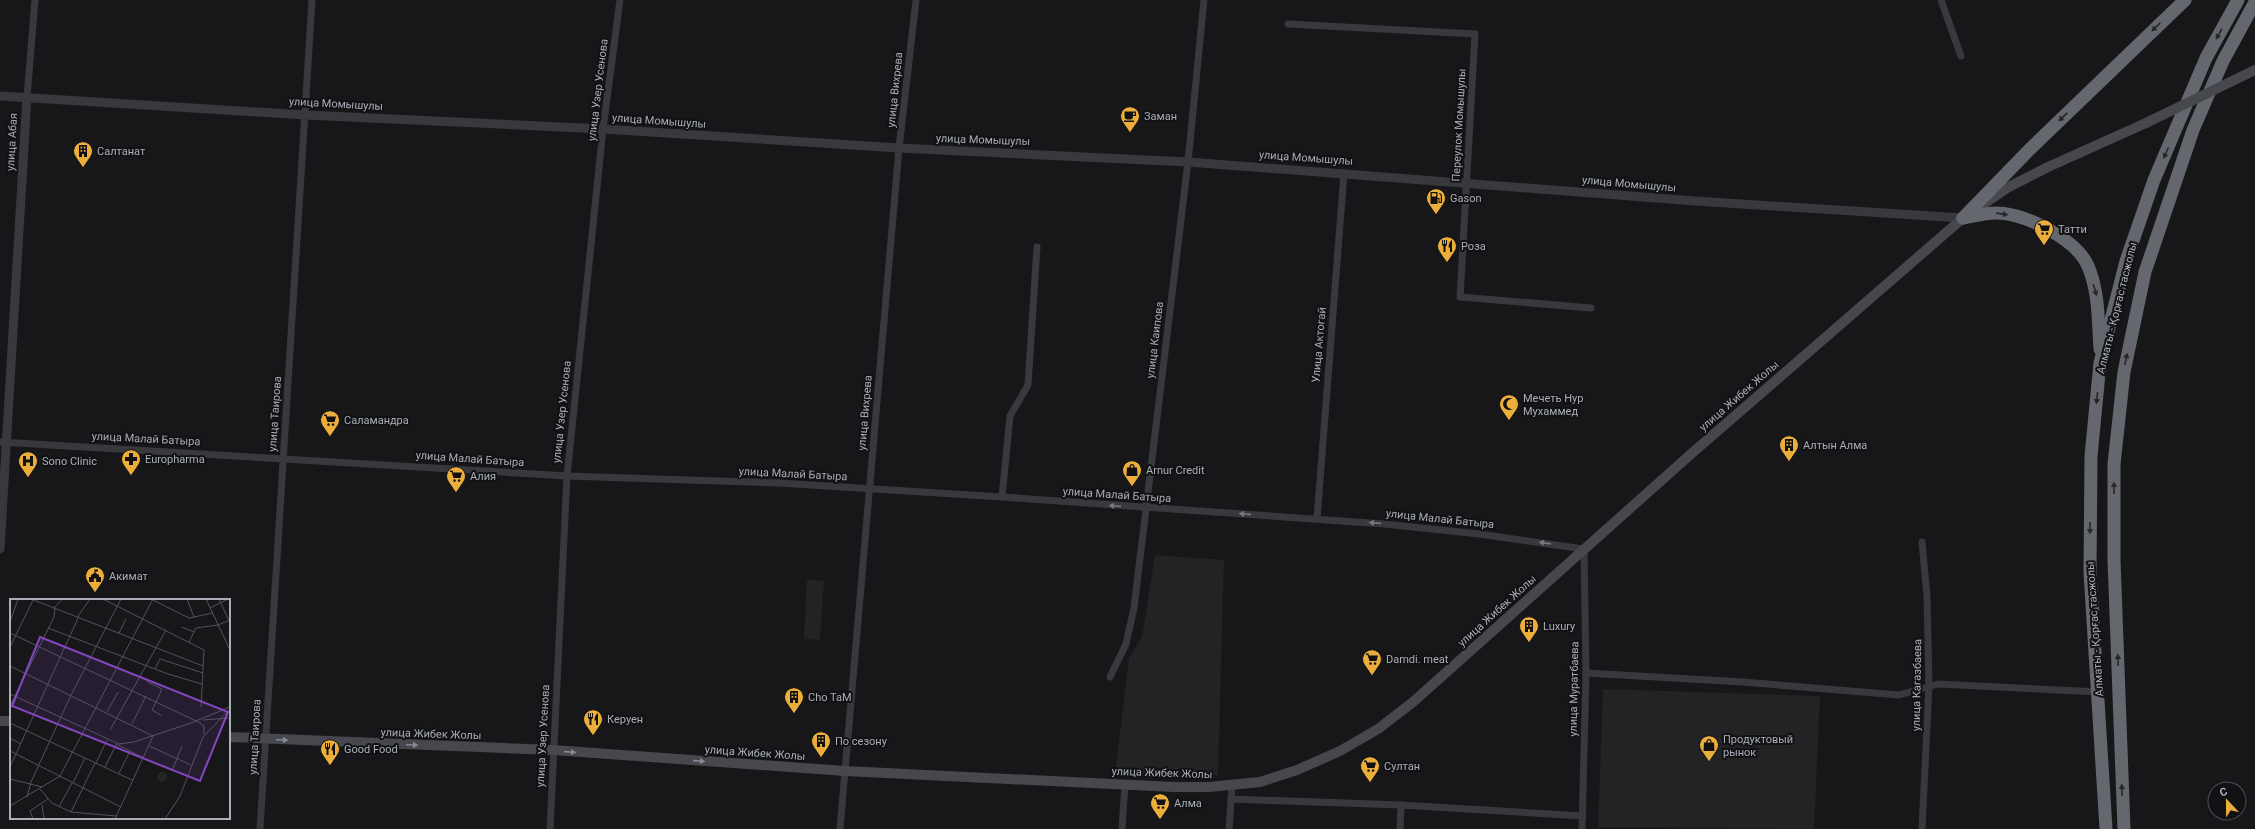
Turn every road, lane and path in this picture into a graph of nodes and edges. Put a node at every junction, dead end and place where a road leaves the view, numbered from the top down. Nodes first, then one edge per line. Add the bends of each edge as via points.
1 (35, 0) edge
2 (312, 0) edge
3 (620, 0) edge
4 (916, 0) edge
5 (1204, 0) edge
6 (1941, 0) edge
7 (2184, 0) edge
8 (2238, 0) edge
9 (2255, 2) edge
10 (1288, 24) dead end
11 (1961, 56) dead end
12 (2255, 70) edge
13 (0, 96) edge
14 (27, 97) junction
15 (306, 115) junction
16 (603, 129) junction
17 (899, 148) junction
18 (1188, 162) junction
19 (1344, 173) junction
20 (1468, 183) junction
21 (1963, 218) junction
22 (1037, 247) dead end
23 (1591, 308) dead end
24 (2100, 363) junction
25 (3, 442) edge
26 (283, 458) junction
27 (567, 476) junction
28 (869, 488) junction
29 (1002, 497) junction
30 (1146, 508) junction
31 (1317, 519) junction
32 (1922, 542) dead end
33 (0, 549) edge
34 (1584, 549) junction
35 (1586, 673) junction
36 (1110, 677) dead end
37 (1929, 686) junction
38 (2099, 692) junction
39 (0, 721) edge
40 (10, 722) edge
41 (230, 737) edge
42 (266, 739) junction
43 (553, 750) junction
44 (845, 771) junction
45 (1126, 784) junction
46 (1232, 786) junction
47 (1231, 799) junction
48 (1401, 805) junction
49 (1583, 816) junction
50 (260, 829) edge
51 (550, 829) edge
52 (840, 829) edge
53 (1122, 829) edge
54 (1229, 829) edge
55 (1400, 829) edge
56 (1582, 829) edge
57 (1922, 829) edge
58 (2106, 829) edge
59 (2124, 829) edge

1 - 14 street, улица Абая
2 - 15 street, улица Таирова
3 - 16 street, улица Узер Усенова
4 - 17 street, улица Вихрева
5 - 18 street, улица Каипова
6 - 11 street
7 -> 21 highway via 2030,149
8 -> 24 highway, Алматы - Қорғас тасжолы via 2206,58 2154,180 2126,261
59 -> 9 highway, Алматы - Қорғас тасжолы via 2114,560 2114,464 2124,372 2145,272 2193,130 2223,61
10 - 20 street, Переулок Момышулы via 1475,34
12 - 21 main road, улица Жибек Жолы, bridge via 2048,167 2007,188
13 - 14 street, улица Момышулы
14 - 15 street, улица Момышулы
14 - 25 street, улица Абая
15 - 16 street, улица Момышулы
15 - 26 street, улица Таирова
16 - 17 street, улица Момышулы
16 - 27 street, улица Узер Усенова
17 - 18 street, улица Момышулы
17 - 28 street, улица Вихрева
18 - 19 street, улица Момышулы
18 - 30 street, улица Каипова
19 - 20 street, улица Момышулы
19 - 31 street, Улица Актогай
20 - 21 street, улица Момышулы
20 - 23 street, Переулок Момышулы via 1460,297
21 -> 24 highway via 1997,213 2030,220 2064,238 2087,264 2097,296
21 - 34 main road, улица Жибек Жолы
22 - 29 street via 1028,385 1010,416
24 -> 38 highway, Алматы - Қорғас тасжолы via 2090,472 2090,572
25 - 26 street, улица Малай Батыра
25 - 33 street, улица Абая
26 - 27 street, улица Малай Батыра
26 - 42 street, улица Таирова
27 - 28 street, улица Малай Батыра
27 - 43 street, улица Узер Усенова
28 - 29 street, улица Малай Батыра
28 - 44 street, улица Вихрева
30 -> 29 street, улица Малай Батыра
31 -> 30 street, улица Малай Батыра
30 - 36 street, улица Каипова via 1134,608 1126,644
34 -> 31 street, улица Малай Батыра via 1479,534
32 - 37 street, улица Кагазбаева via 1927,596
34 - 35 street, улица Муратбаева
34 - 46 main road, улица Жибек Жолы via 1413,702 1378,729 1297,770 1260,782
35 - 37 street via 1743,682 1899,695
35 - 49 street, улица Муратбаева
37 - 38 street via 1938,684
37 - 57 street, улица Кагазбаева
38 - 58 highway, Алматы - Қорғас тасжолы
39 - 40 main road
41 - 42 main road, улица Жибек Жолы
42 -> 43 main road, улица Жибек Жолы
42 - 50 street, улица Таирова
43 -> 44 main road, улица Жибек Жолы
43 - 51 street, улица Узер Усенова
44 - 45 main road, улица Жибек Жолы
44 - 52 street, улица Вихрева
45 - 46 main road, улица Жибек Жолы via 1174,787
45 - 53 street
46 - 47 street
47 - 48 street
47 - 54 street
48 - 49 street
48 - 55 street
49 - 56 street, улица Муратбаева

